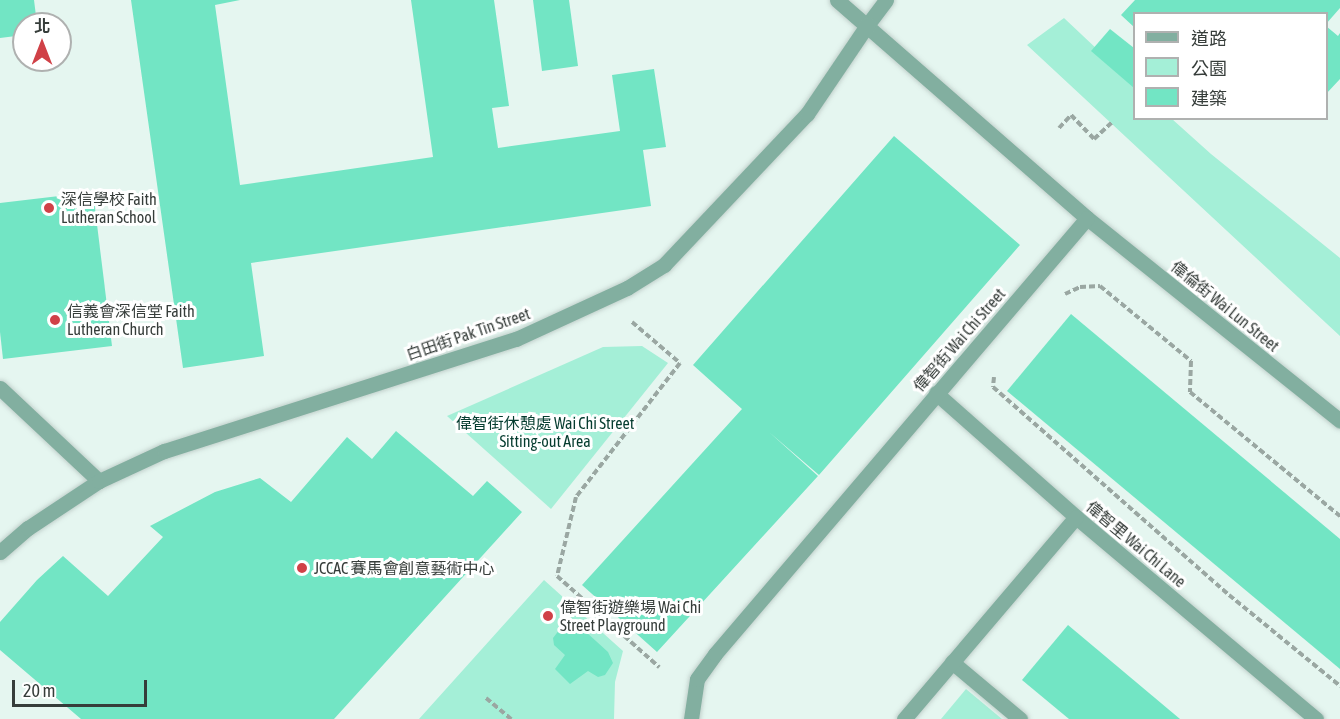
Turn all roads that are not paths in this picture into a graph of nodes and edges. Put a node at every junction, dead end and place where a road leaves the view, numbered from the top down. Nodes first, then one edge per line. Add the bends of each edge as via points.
1 (837, 0) edge
2 (886, 0) edge
3 (868, 24) junction
4 (1087, 218) junction
5 (0, 388) edge
6 (936, 393) junction
7 (1340, 421) edge
8 (99, 481) junction
9 (1076, 517) junction
10 (0, 552) edge
11 (952, 662) junction
12 (691, 719) edge
13 (904, 719) edge
14 (1020, 719) edge
15 (1316, 719) edge

1 - 3 street
2 - 3 street, 白田街 Pak Tin Street
3 - 4 street
3 - 8 street, 白田街 Pak Tin Street via 807,114 664,265 627,288 516,339 164,452
4 - 6 street, 偉智街 Wai Chi Street
4 - 7 street, 偉倫街 Wai Lun Street
5 - 8 street
6 - 9 street, 偉智里 Wai Chi Lane
6 - 12 street, 偉智街 Wai Chi Street via 715,654 697,679
8 - 10 street, 白田街 Pak Tin Street via 28,528
9 - 11 street
9 - 15 street, 偉智里 Wai Chi Lane
11 - 13 street
11 - 14 street

